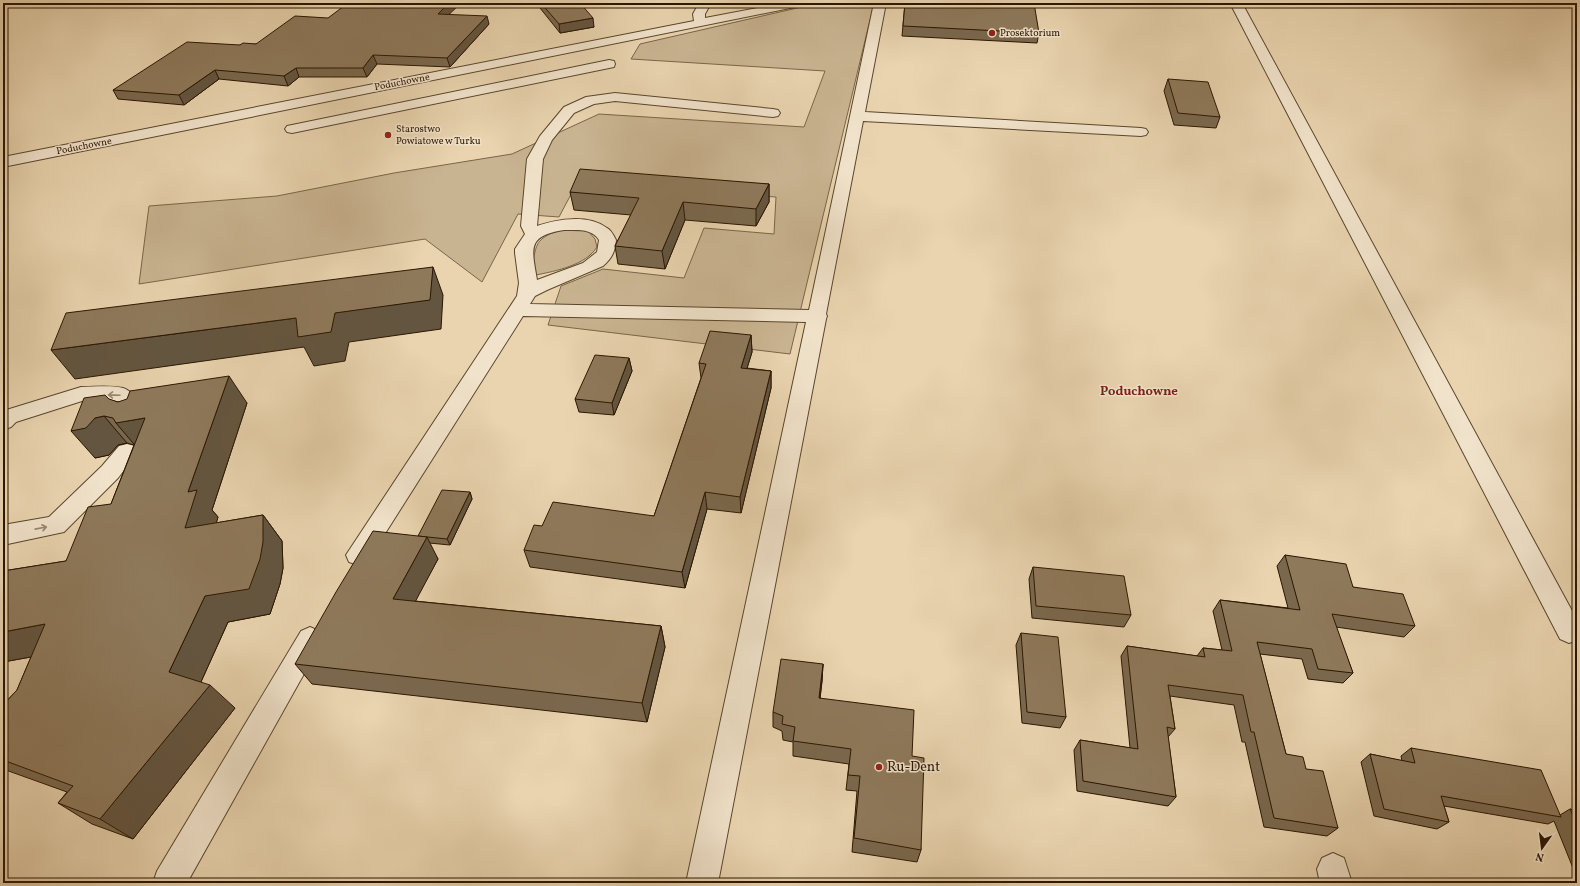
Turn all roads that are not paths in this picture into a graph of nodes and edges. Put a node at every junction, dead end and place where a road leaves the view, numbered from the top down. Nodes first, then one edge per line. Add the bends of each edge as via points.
1 (705, 3) edge
2 (800, 3) edge
3 (880, 3) edge
4 (1236, 3) edge
5 (700, 23) junction
6 (632, 36) junction
7 (609, 64) junction
8 (317, 99) junction
9 (569, 110) junction
10 (773, 113) dead end
11 (857, 116) junction
12 (328, 122) junction
13 (292, 129) dead end
14 (1141, 132) dead end
15 (3, 162) edge
16 (533, 234) junction
17 (522, 301) junction
18 (818, 316) junction
19 (139, 420) edge
20 (3, 422) edge
21 (126, 452) edge
22 (3, 535) edge
23 (347, 576) edge
24 (323, 617) edge
25 (1569, 631) dead end
26 (169, 883) edge
27 (702, 883) edge

1 - 5 street via 699,14
2 - 5 street, Poduchowne
3 - 11 street
4 - 25 street
5 - 6 street, Poduchowne
6 - 7 street
6 - 8 street, Poduchowne
7 - 9 street
7 - 12 street
8 - 12 street
8 - 15 street, Poduchowne
9 - 10 street via 591,100 615,97
9 - 16 street via 545,139 535,159 529,226
11 - 14 street
11 - 18 street
12 - 13 street
16 - 17 street via 524,250 528,277
16 - 17 street via 551,227 586,224 606,235 609,245 606,254 596,263 548,282
17 - 18 street
17 - 23 street via 362,548
18 - 27 street
19 -> 20 street via 139,412 121,395 81,394 8,417
22 -> 21 street via 56,525 110,472
24 - 26 street

